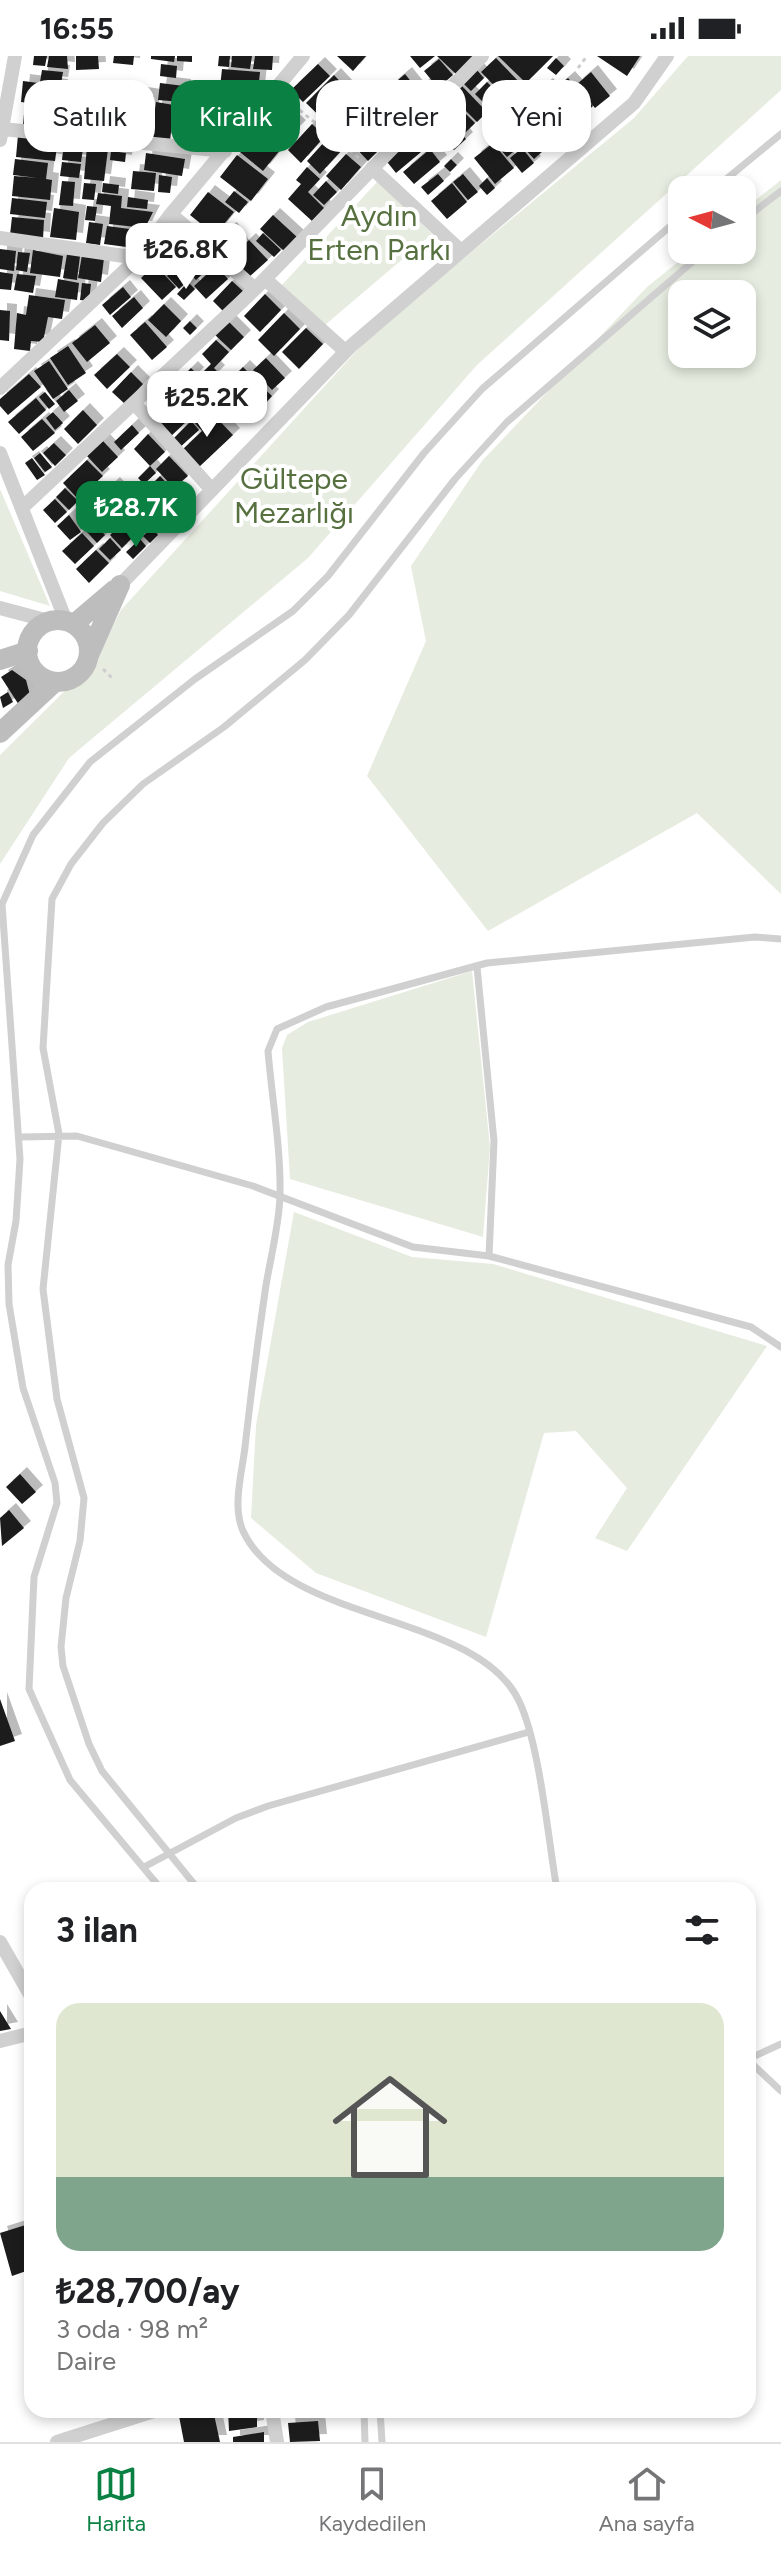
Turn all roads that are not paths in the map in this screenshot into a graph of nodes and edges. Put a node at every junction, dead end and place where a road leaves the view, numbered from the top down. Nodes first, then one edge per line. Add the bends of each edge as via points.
1 (15, 56) edge
2 (303, 56) edge
3 (482, 56) edge
4 (667, 56) edge
5 (283, 80) edge
6 (1, 134) edge
7 (781, 134) edge
8 (171, 147) edge
9 (224, 152) edge
10 (372, 168) junction
11 (730, 176) edge
12 (781, 191) edge
13 (756, 210) edge
14 (171, 214) junction
15 (668, 228) edge
16 (0, 238) edge
17 (459, 249) junction
18 (138, 258) junction
19 (690, 264) edge
20 (260, 284) junction
21 (345, 351) junction
22 (0, 388) edge
23 (134, 403) junction
24 (0, 453) edge
25 (212, 490) junction
26 (24, 506) junction
27 (120, 585) junction
28 (0, 608) edge
29 (63, 622) junction
30 (28, 651) junction
31 (89, 655) junction
32 (0, 660) edge
33 (55, 682) junction
34 (0, 733) edge
35 (781, 939) edge
36 (477, 967) junction
37 (59, 1134) junction
38 (19, 1137) junction
39 (280, 1197) junction
40 (489, 1256) junction
41 (781, 1347) edge
42 (529, 1732) junction
43 (170, 1850) junction
44 (144, 1867) junction
45 (156, 1882) edge
46 (193, 1882) edge
47 (556, 1882) edge
48 (0, 1942) edge
49 (24, 1984) edge
50 (24, 2035) edge
51 (0, 2041) edge
52 (781, 2044) edge
53 (756, 2056) edge
54 (756, 2068) edge
55 (781, 2091) edge
56 (132, 2418) edge
57 (273, 2418) edge
58 (364, 2418) edge
59 (380, 2418) edge
60 (57, 2442) edge
61 (277, 2442) edge
62 (365, 2442) edge
63 (382, 2442) edge

1 - 6 street
2 - 5 street
3 - 10 street
4 - 17 street via 634,103
6 - 8 street
7 - 11 lane
9 - 14 street
10 - 17 street
10 - 20 street
12 - 13 lane
14 - 18 street
14 - 20 street
15 - 38 lane via 482,389 293,611 90,762 33,835 2,904
16 - 18 street
17 - 21 street
18 - 22 street
19 - 37 lane via 507,422 455,479 349,615 305,660 143,784 71,864 52,899 43,1048
20 - 21 street
20 - 23 street
21 - 25 street
23 - 25 street
23 - 26 street
24 - 26 street
25 - 27 street
26 - 29 street
27 - 29 street
27 - 31 street
28 - 29 street
29 - 30 street via 34,631
29 - 31 street via 86,637
30 - 32 street
30 - 33 street via 30,667
31 - 33 street via 73,679
33 - 34 street
35 - 36 lane via 755,937
36 - 39 lane via 326,1007 277,1029 268,1051
36 - 40 lane via 494,1141
37 - 38 lane
37 - 39 lane
37 - 43 lane via 43,1289 57,1399 84,1498 66,1598 63,1666 102,1771 144,1826
38 - 44 lane via 9,1304 23,1388 57,1503 34,1577 29,1689 70,1780
39 - 40 lane via 413,1247
39 - 42 lane via 238,1505 243,1530 261,1555 293,1580 491,1665 519,1699
40 - 41 lane via 751,1327
42 - 43 lane via 268,1806
42 - 47 lane
43 - 44 lane
43 - 46 lane
44 - 45 lane
48 - 49 street
50 - 51 street
52 - 53 lane
54 - 55 lane
56 - 60 street
57 - 61 street
58 - 62 lane
59 - 63 lane

